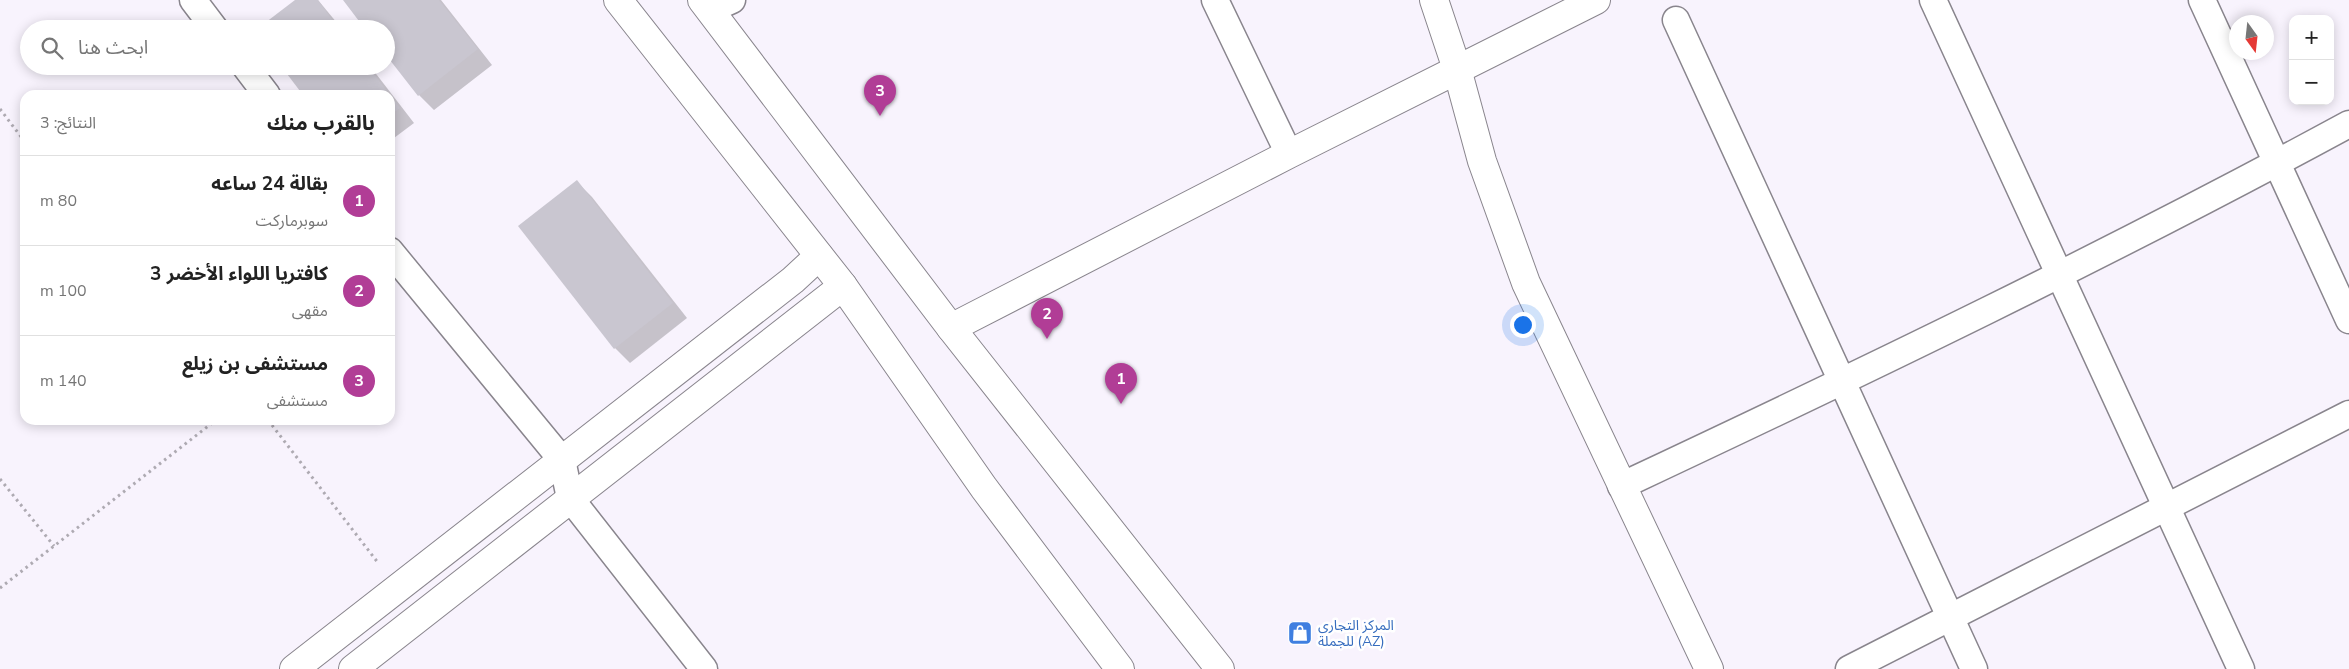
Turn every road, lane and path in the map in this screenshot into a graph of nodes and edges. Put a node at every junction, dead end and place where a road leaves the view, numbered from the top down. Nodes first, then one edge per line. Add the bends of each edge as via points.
1 (193, 0) edge
2 (618, 0) edge
3 (1215, 0) edge
4 (1434, 0) edge
5 (1596, 0) edge
6 (1933, 0) edge
7 (2202, 0) edge
8 (715, 3) edge
9 (209, 20) edge
10 (1676, 20) dead end
11 (1457, 69) junction
12 (251, 75) edge
13 (263, 90) edge
14 (0, 110) edge
15 (2349, 124) edge
16 (20, 136) edge
17 (1289, 154) junction
18 (2277, 163) junction
19 (819, 256) junction
20 (395, 257) edge
21 (2058, 274) junction
22 (843, 286) junction
23 (2349, 320) edge
24 (951, 328) junction
25 (1843, 382) junction
26 (2349, 414) edge
27 (210, 425) edge
28 (272, 425) edge
29 (562, 460) junction
30 (0, 479) edge
31 (1621, 486) junction
32 (570, 498) junction
33 (2166, 507) junction
34 (54, 546) junction
35 (0, 588) edge
36 (398, 588) junction
37 (1950, 617) junction
38 (294, 669) edge
39 (353, 669) edge
40 (704, 669) edge
41 (1120, 669) edge
42 (1220, 669) edge
43 (1709, 669) edge
44 (1849, 669) edge
45 (1974, 669) edge
46 (2241, 669) edge

1 - 9 street
2 - 19 street
3 - 17 street
4 - 11 street
5 - 11 street
6 - 21 street
7 - 18 street
8 - 24 street
10 - 25 street
11 - 17 street
11 - 31 street via 1482,161 1526,283
12 - 13 street
14 - 16 path
15 - 18 street
17 - 24 street
18 - 21 street
18 - 23 street
19 - 22 street
19 - 29 street via 793,280
20 - 29 street
21 - 25 street
21 - 33 street
22 - 32 street
22 - 41 street via 984,488
24 - 42 street
25 - 31 street
25 - 37 street
26 - 33 street
27 - 34 path
28 - 36 path
29 - 32 street
29 - 36 street
30 - 34 path
31 - 43 street
32 - 39 street
32 - 40 street
33 - 37 street
33 - 46 street
34 - 35 path
36 - 38 street
37 - 44 street
37 - 45 street

